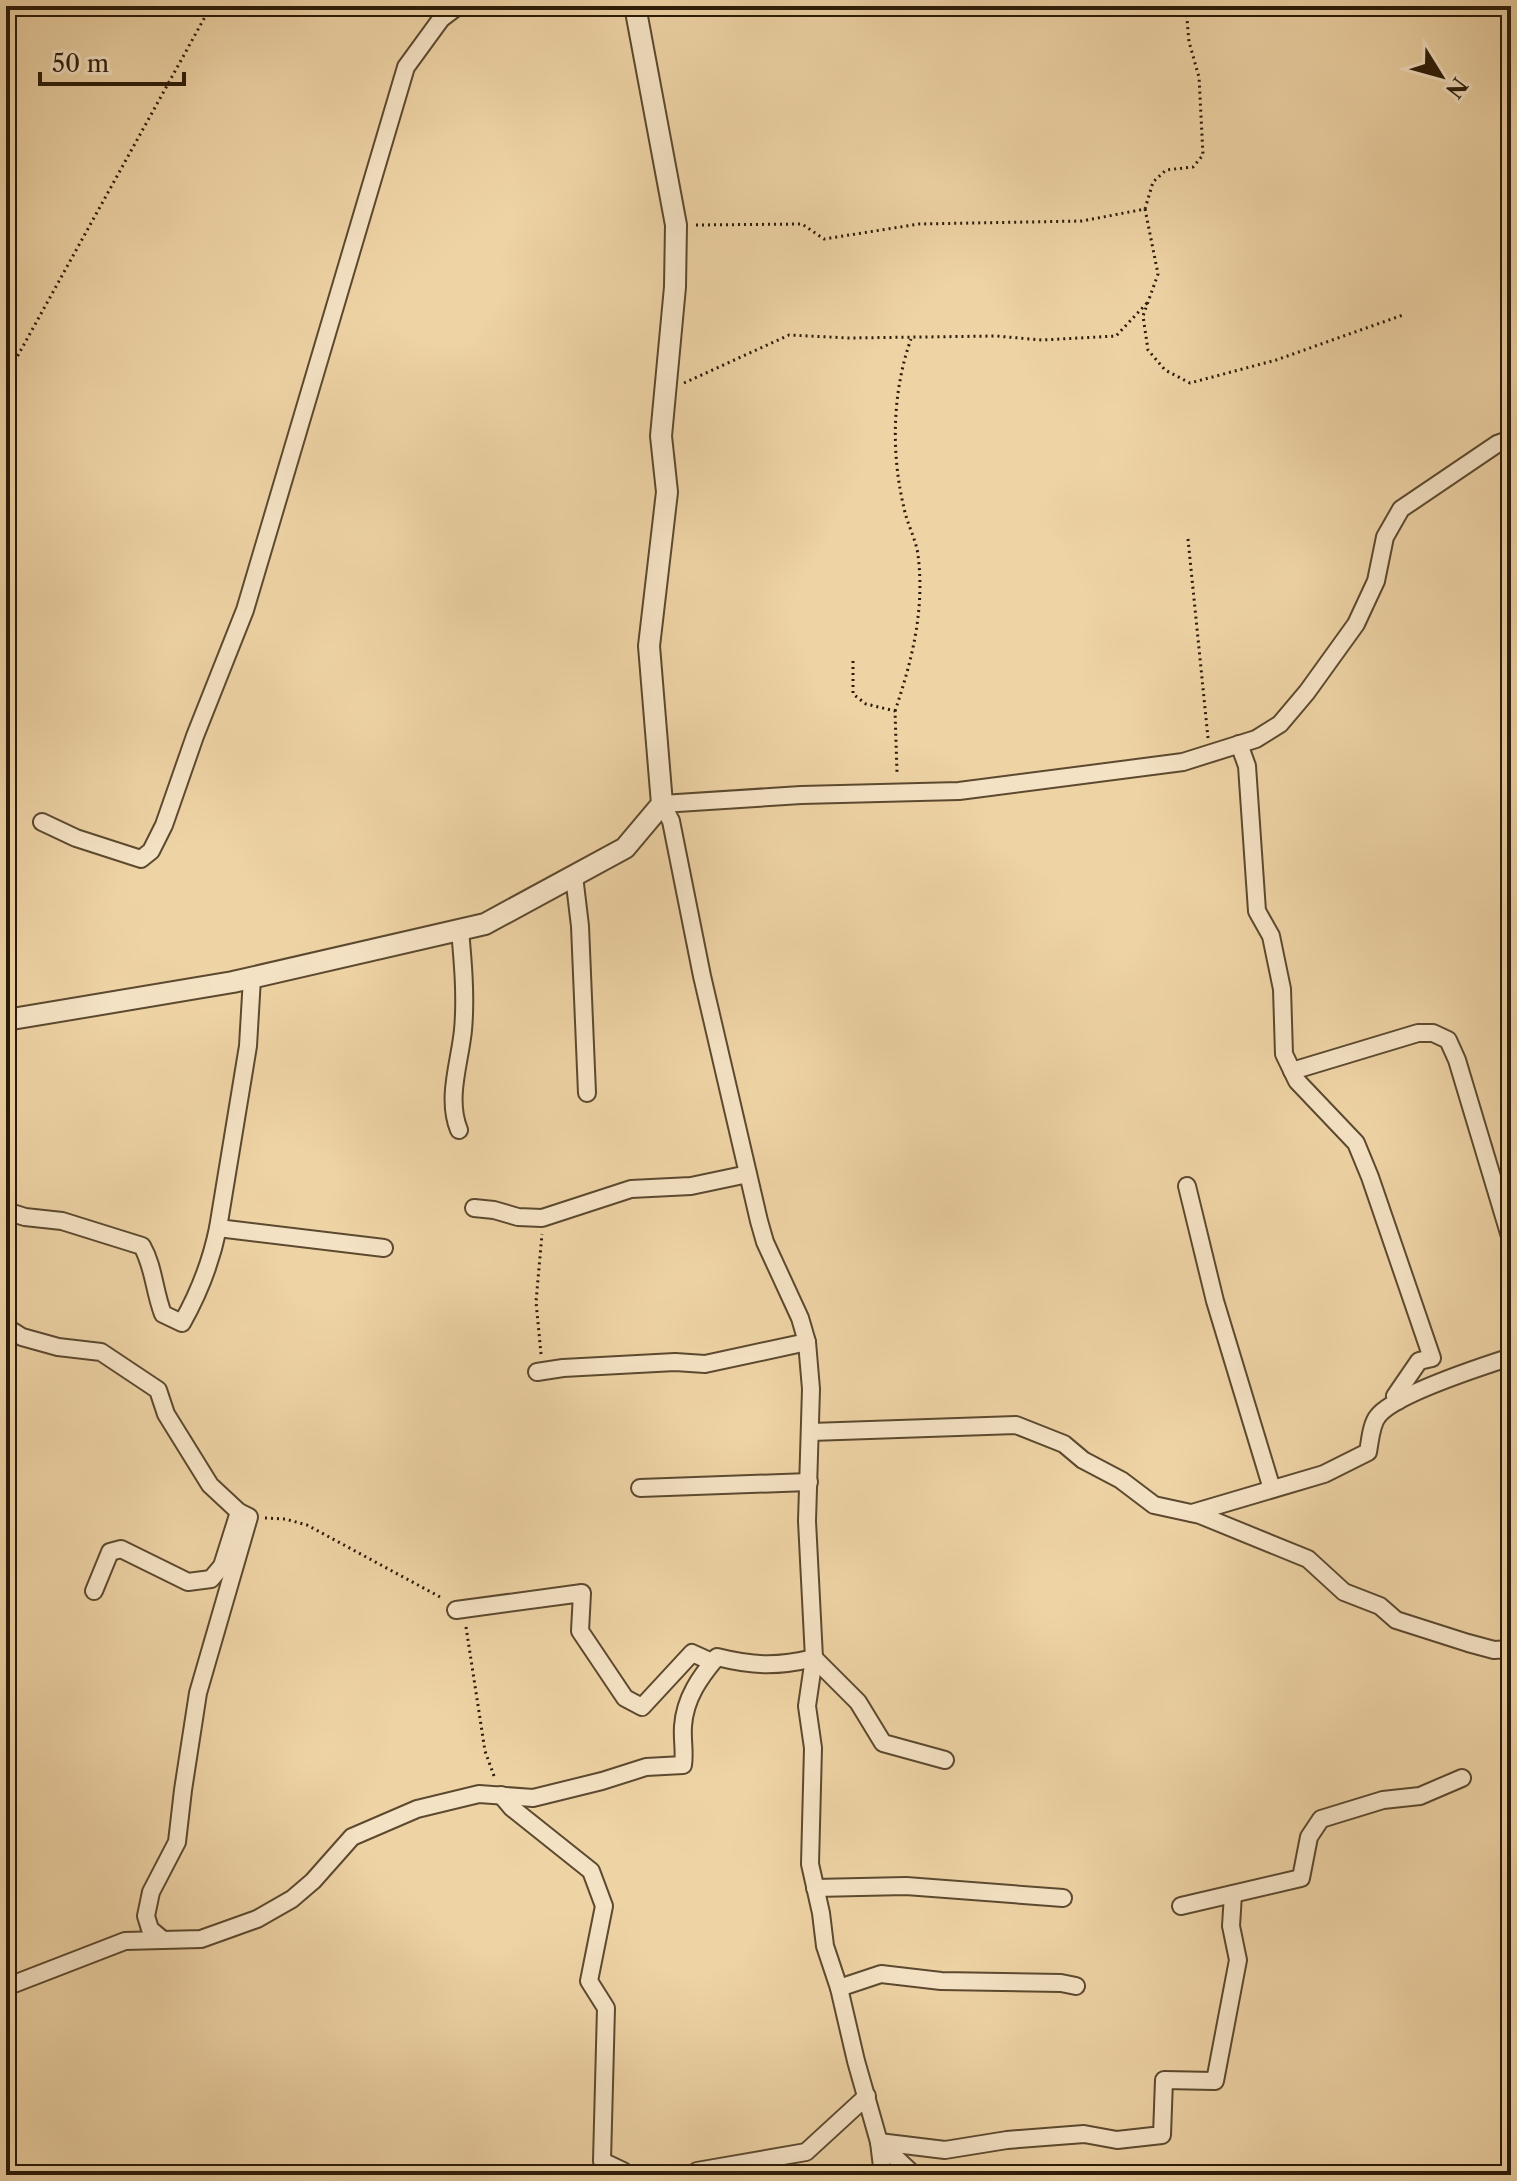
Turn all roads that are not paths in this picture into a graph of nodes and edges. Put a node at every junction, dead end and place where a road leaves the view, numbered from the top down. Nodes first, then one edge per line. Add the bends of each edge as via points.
1 (458, 6) edge
2 (635, 6) edge
3 (1511, 439) edge
4 (1239, 744) junction
5 (662, 804) junction
6 (42, 822) dead end
7 (574, 876) junction
8 (460, 930) junction
9 (252, 978) junction
10 (6, 1020) edge
11 (1292, 1071) junction
12 (587, 1093) dead end
13 (459, 1130) dead end
14 (748, 1174) junction
15 (1187, 1186) dead end
16 (474, 1208) dead end
17 (6, 1211) edge
18 (218, 1228) junction
19 (1511, 1240) edge
20 (384, 1248) dead end
21 (6, 1327) edge
22 (807, 1342) junction
23 (1511, 1357) edge
24 (537, 1372) road end
25 (1398, 1401) junction
26 (811, 1432) junction
27 (809, 1482) junction
28 (640, 1488) dead end
29 (1272, 1489) junction
30 (1192, 1513) junction
31 (244, 1514) junction
32 (94, 1591) dead end
33 (456, 1610) road end
34 (1511, 1649) edge
35 (814, 1658) junction
36 (712, 1662) junction
37 (945, 1760) dead end
38 (1462, 1778) dead end
39 (501, 1795) junction
40 (815, 1888) junction
41 (1233, 1894) junction
42 (1063, 1898) dead end
43 (1181, 1906) dead end
44 (163, 1940) junction
45 (1076, 1986) dead end
46 (6, 1987) edge
47 (839, 1988) junction
48 (867, 2096) junction
49 (879, 2142) junction
50 (623, 2175) edge
51 (693, 2175) edge
52 (883, 2175) edge
53 (914, 2175) edge

1 - 6 street via 441,19 406,67 245,610 151,851 141,859
2 - 5 street via 676,225 661,436 667,492 649,646
3 - 4 street via 1401,509 1385,537 1376,581 1356,624 1280,724
4 - 5 street via 1183,762 988,787
4 - 11 street via 1247,766 1257,911 1271,936 1282,989 1284,1054
5 - 7 street via 625,848
5 - 14 street via 671,821
7 - 8 street via 485,924
7 - 12 street
8 - 9 street
8 - 13 street via 463,1030 454,1081
9 - 10 street
9 - 18 street via 248,1046
11 - 19 street via 1418,1033 1448,1040
11 - 25 street via 1356,1143 1432,1358 1419,1361 1395,1396
14 - 16 street via 691,1186 631,1189 542,1218
14 - 22 street via 765,1242
15 - 29 street via 1219,1315
17 - 18 street via 62,1221 142,1246 163,1314 182,1323 213,1256
18 - 20 street
21 - 31 street via 58,1347 101,1352 158,1390 166,1414 210,1485
22 - 24 street via 705,1364
22 - 26 street
23 - 25 street
25 - 29 street via 1376,1417 1368,1452 1324,1474
26 - 27 street
26 - 30 street via 1016,1425 1064,1444 1154,1505
27 - 28 street
27 - 35 street
29 - 30 street
30 - 34 street via 1308,1559 1344,1592 1380,1606 1396,1620 1494,1650
31 - 32 street via 211,1579 188,1582 121,1549 110,1552
31 - 44 street via 198,1693 177,1842 151,1892 146,1916 150,1929
33 - 36 street via 582,1593 580,1631 625,1698 642,1707 692,1653
35 - 36 street via 786,1665 749,1665 717,1657
35 - 37 street via 858,1702 883,1743
35 - 40 street via 807,1706 813,1748 810,1864
36 - 39 street via 687,1704 683,1765 646,1767 533,1798
38 - 41 street via 1420,1796 1383,1800 1321,1819 1309,1837 1301,1878
39 - 44 street via 479,1794 375,1825 352,1837 292,1899 257,1919 201,1939
39 - 50 street via 591,1871 604,1906 589,1981 606,2008 602,2161
40 - 42 street via 906,1886
40 - 47 street
41 - 43 street
41 - 49 street via 1231,1926 1238,1960 1215,2081 1164,2080 1162,2135 1117,2140 1084,2134 945,2150
44 - 46 street via 125,1941
45 - 47 street via 881,1974
47 - 48 street
48 - 49 street
48 - 51 street via 806,2152
49 - 52 street
49 - 53 street

